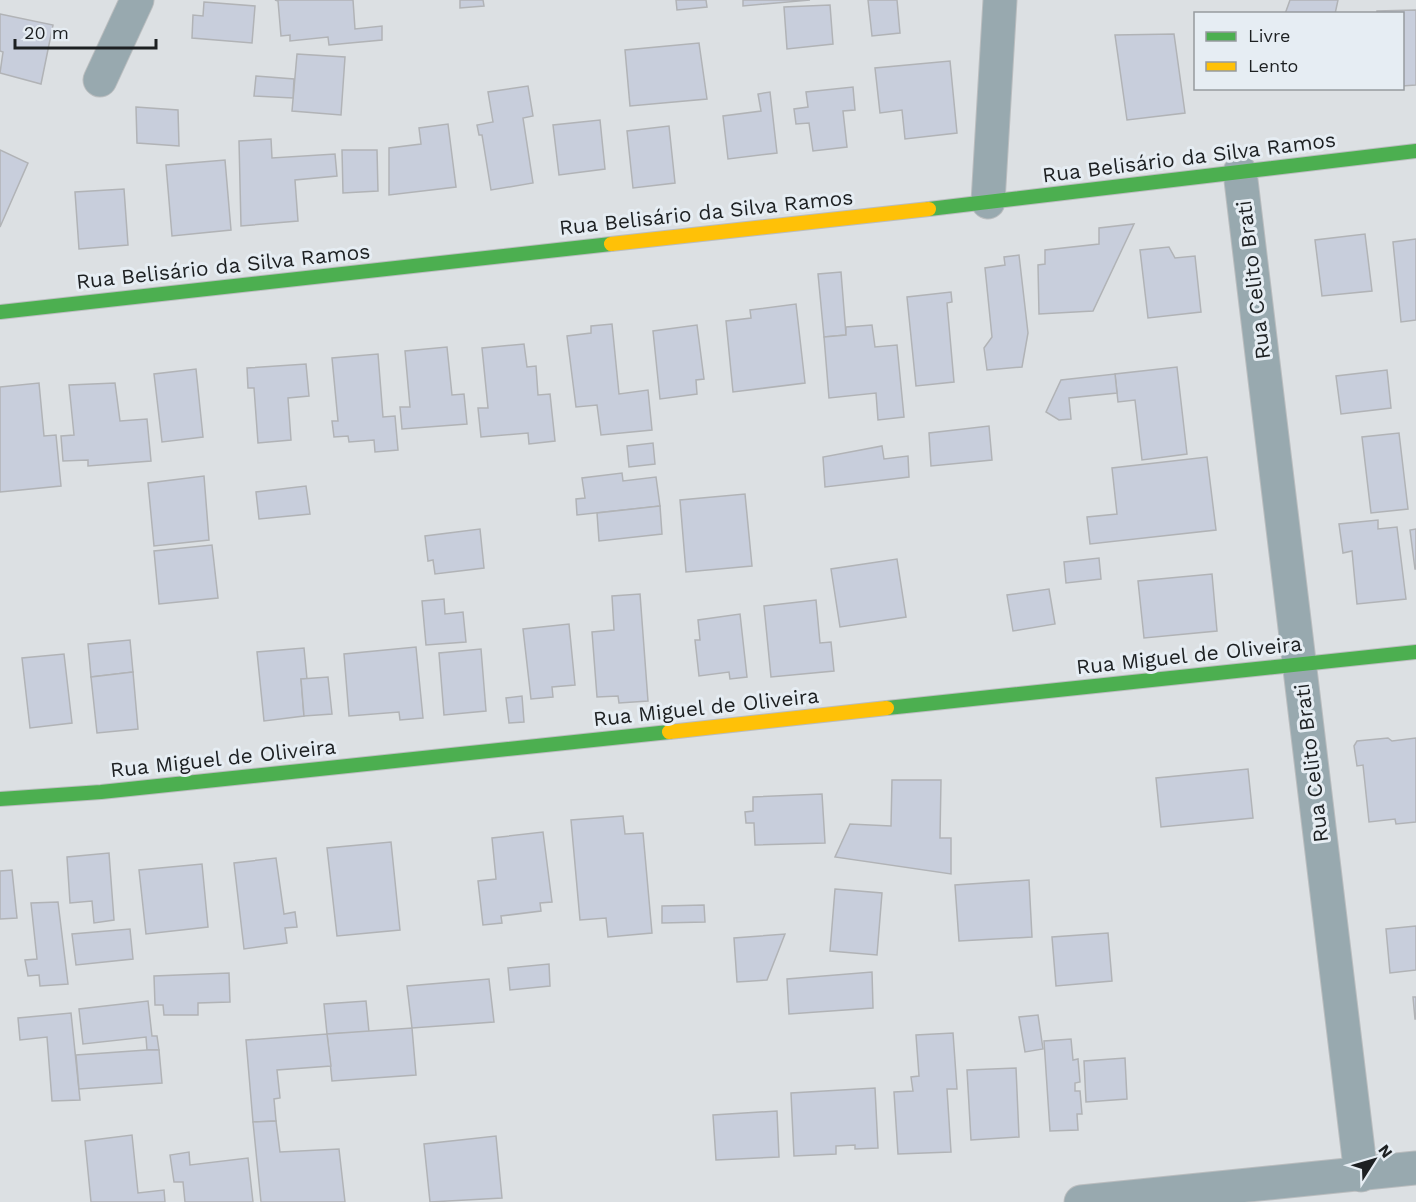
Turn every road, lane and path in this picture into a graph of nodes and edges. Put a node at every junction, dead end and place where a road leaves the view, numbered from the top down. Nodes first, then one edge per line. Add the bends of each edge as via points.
1 (138, 0) edge
2 (1000, 0) edge
3 (100, 80) dead end
4 (1416, 151) edge
5 (1240, 172) junction
6 (988, 202) junction
7 (0, 312) edge
8 (1416, 652) edge
9 (1299, 664) junction
10 (0, 799) edge
11 (1416, 1168) edge
12 (1361, 1175) junction
13 (1081, 1202) edge

1 - 3 street
2 - 6 street
4 - 5 street, Rua Belisário da Silva Ramos
5 - 6 street, Rua Belisário da Silva Ramos
5 - 9 street, Rua Celito Brati
6 - 7 street, Rua Belisário da Silva Ramos
8 - 9 street, Rua Miguel de Oliveira
9 - 10 street, Rua Miguel de Oliveira via 101,792
9 - 12 street, Rua Celito Brati
11 - 12 street
12 - 13 street

